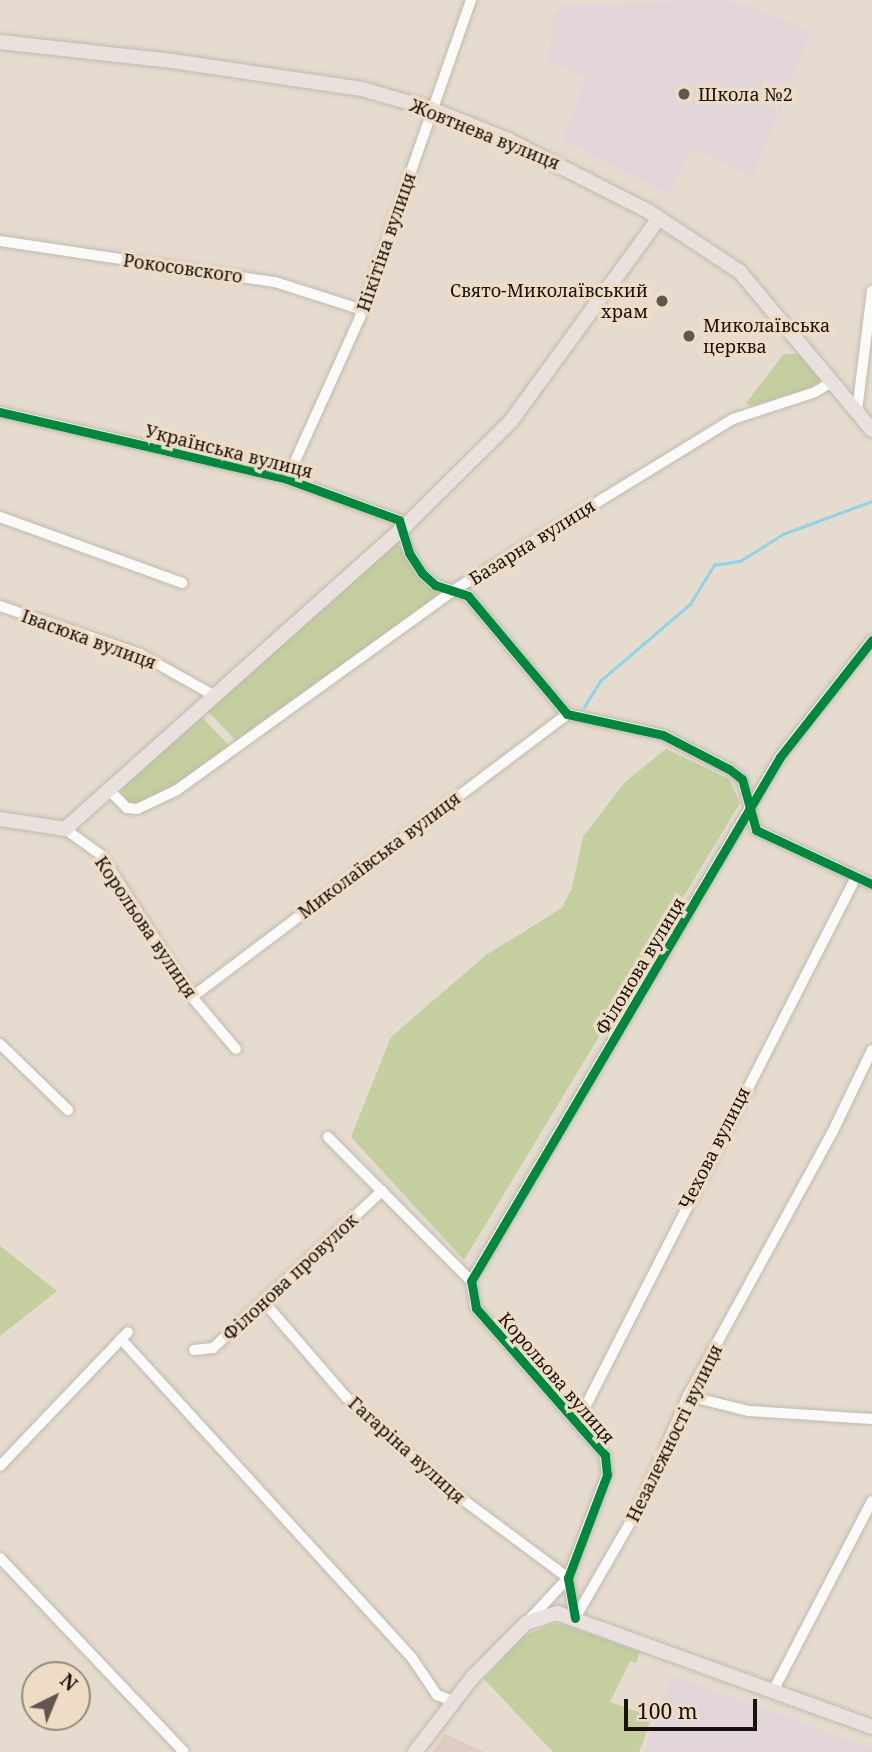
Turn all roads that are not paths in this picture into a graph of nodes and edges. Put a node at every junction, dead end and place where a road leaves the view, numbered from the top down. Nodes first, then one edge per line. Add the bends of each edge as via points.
1 (471, 0) edge
2 (0, 42) edge
3 (431, 109) junction
4 (659, 218) junction
5 (0, 242) edge
6 (872, 291) edge
7 (363, 310) junction
8 (833, 381) junction
9 (857, 411) junction
10 (0, 412) edge
11 (872, 430) edge
12 (287, 479) junction
13 (0, 517) edge
14 (405, 526) junction
15 (182, 583) dead end
16 (454, 590) junction
17 (0, 606) edge
18 (872, 640) edge
19 (213, 695) junction
20 (567, 714) junction
21 (111, 792) junction
22 (751, 809) junction
23 (0, 819) edge
24 (65, 829) junction
25 (856, 877) junction
26 (872, 884) edge
27 (192, 996) junction
28 (0, 1044) edge
29 (236, 1049) dead end
30 (872, 1050) edge
31 (867, 1073) edge
32 (68, 1110) dead end
33 (328, 1137) dead end
34 (382, 1191) junction
35 (471, 1281) junction
36 (264, 1302) junction
37 (194, 1350) dead end
38 (688, 1396) junction
39 (872, 1419) edge
40 (578, 1421) junction
41 (0, 1466) edge
42 (872, 1501) edge
43 (0, 1558) edge
44 (568, 1578) junction
45 (575, 1618) junction
46 (526, 1623) junction
47 (773, 1691) junction
48 (453, 1702) junction
49 (872, 1727) edge
50 (184, 1752) edge
51 (415, 1752) edge

1 - 3 street, Нікітіна вулиця
2 - 3 main road, Жовтнева вулиця via 362,89
3 - 4 main road, Жовтнева вулиця via 577,172
3 - 7 street, Нікітіна вулиця
4 - 8 main road, Жовтнева вулиця via 752,283
4 - 14 main road via 511,421
5 - 7 street, Рокосовского via 275,282
6 - 9 street
7 - 12 street, Нікітіна вулиця
8 - 9 main road, Жовтнева вулиця
8 - 16 street, Базарна вулиця via 816,393 733,419
9 - 11 main road, Жовтнева вулиця
10 - 12 street, Українська вулиця
12 - 14 street, Українська вулиця via 390,516
13 - 15 street
14 - 16 street via 404,541 422,573 435,585
14 - 19 main road
16 - 20 street via 468,596
16 - 21 street, Базарна вулиця via 177,790 137,809 127,808
17 - 19 street, Івасюка вулиця via 139,654
18 - 22 street, Філонова вулиця via 780,757
19 - 21 main road
20 - 22 street via 663,735 729,769 742,779
20 - 27 street, Миколаївська вулиця
21 - 24 main road
22 - 25 street via 756,830
22 - 35 street, Філонова вулиця
23 - 24 main road, Корольова вулиця
24 - 27 street, Корольова вулиця via 101,855
25 - 26 street
25 - 40 street, Чехова вулиця
27 - 29 street, Корольова вулиця
28 - 32 street
30 - 31 street, Незалежності вулиця
31 - 38 street, Незалежності вулиця
33 - 34 street, Корольова вулиця
34 - 35 street, Корольова вулиця
34 - 36 street, Філонова провулок
35 - 40 street, Корольова вулиця via 476,1308
36 - 37 street, Філонова провулок via 213,1348
36 - 44 street, Гагаріна вулиця via 308,1357 416,1461 514,1542
38 - 39 street via 749,1411
38 - 45 street, Незалежності вулиця via 638,1509
40 - 44 street, Корольова вулиця via 605,1455 607,1475
41 - 48 street via 125,1335 412,1658 437,1695
42 - 47 street
43 - 50 street
44 - 45 street
44 - 46 street
45 - 46 main road via 547,1614
45 - 47 main road
46 - 48 main road
47 - 49 main road
48 - 51 main road

